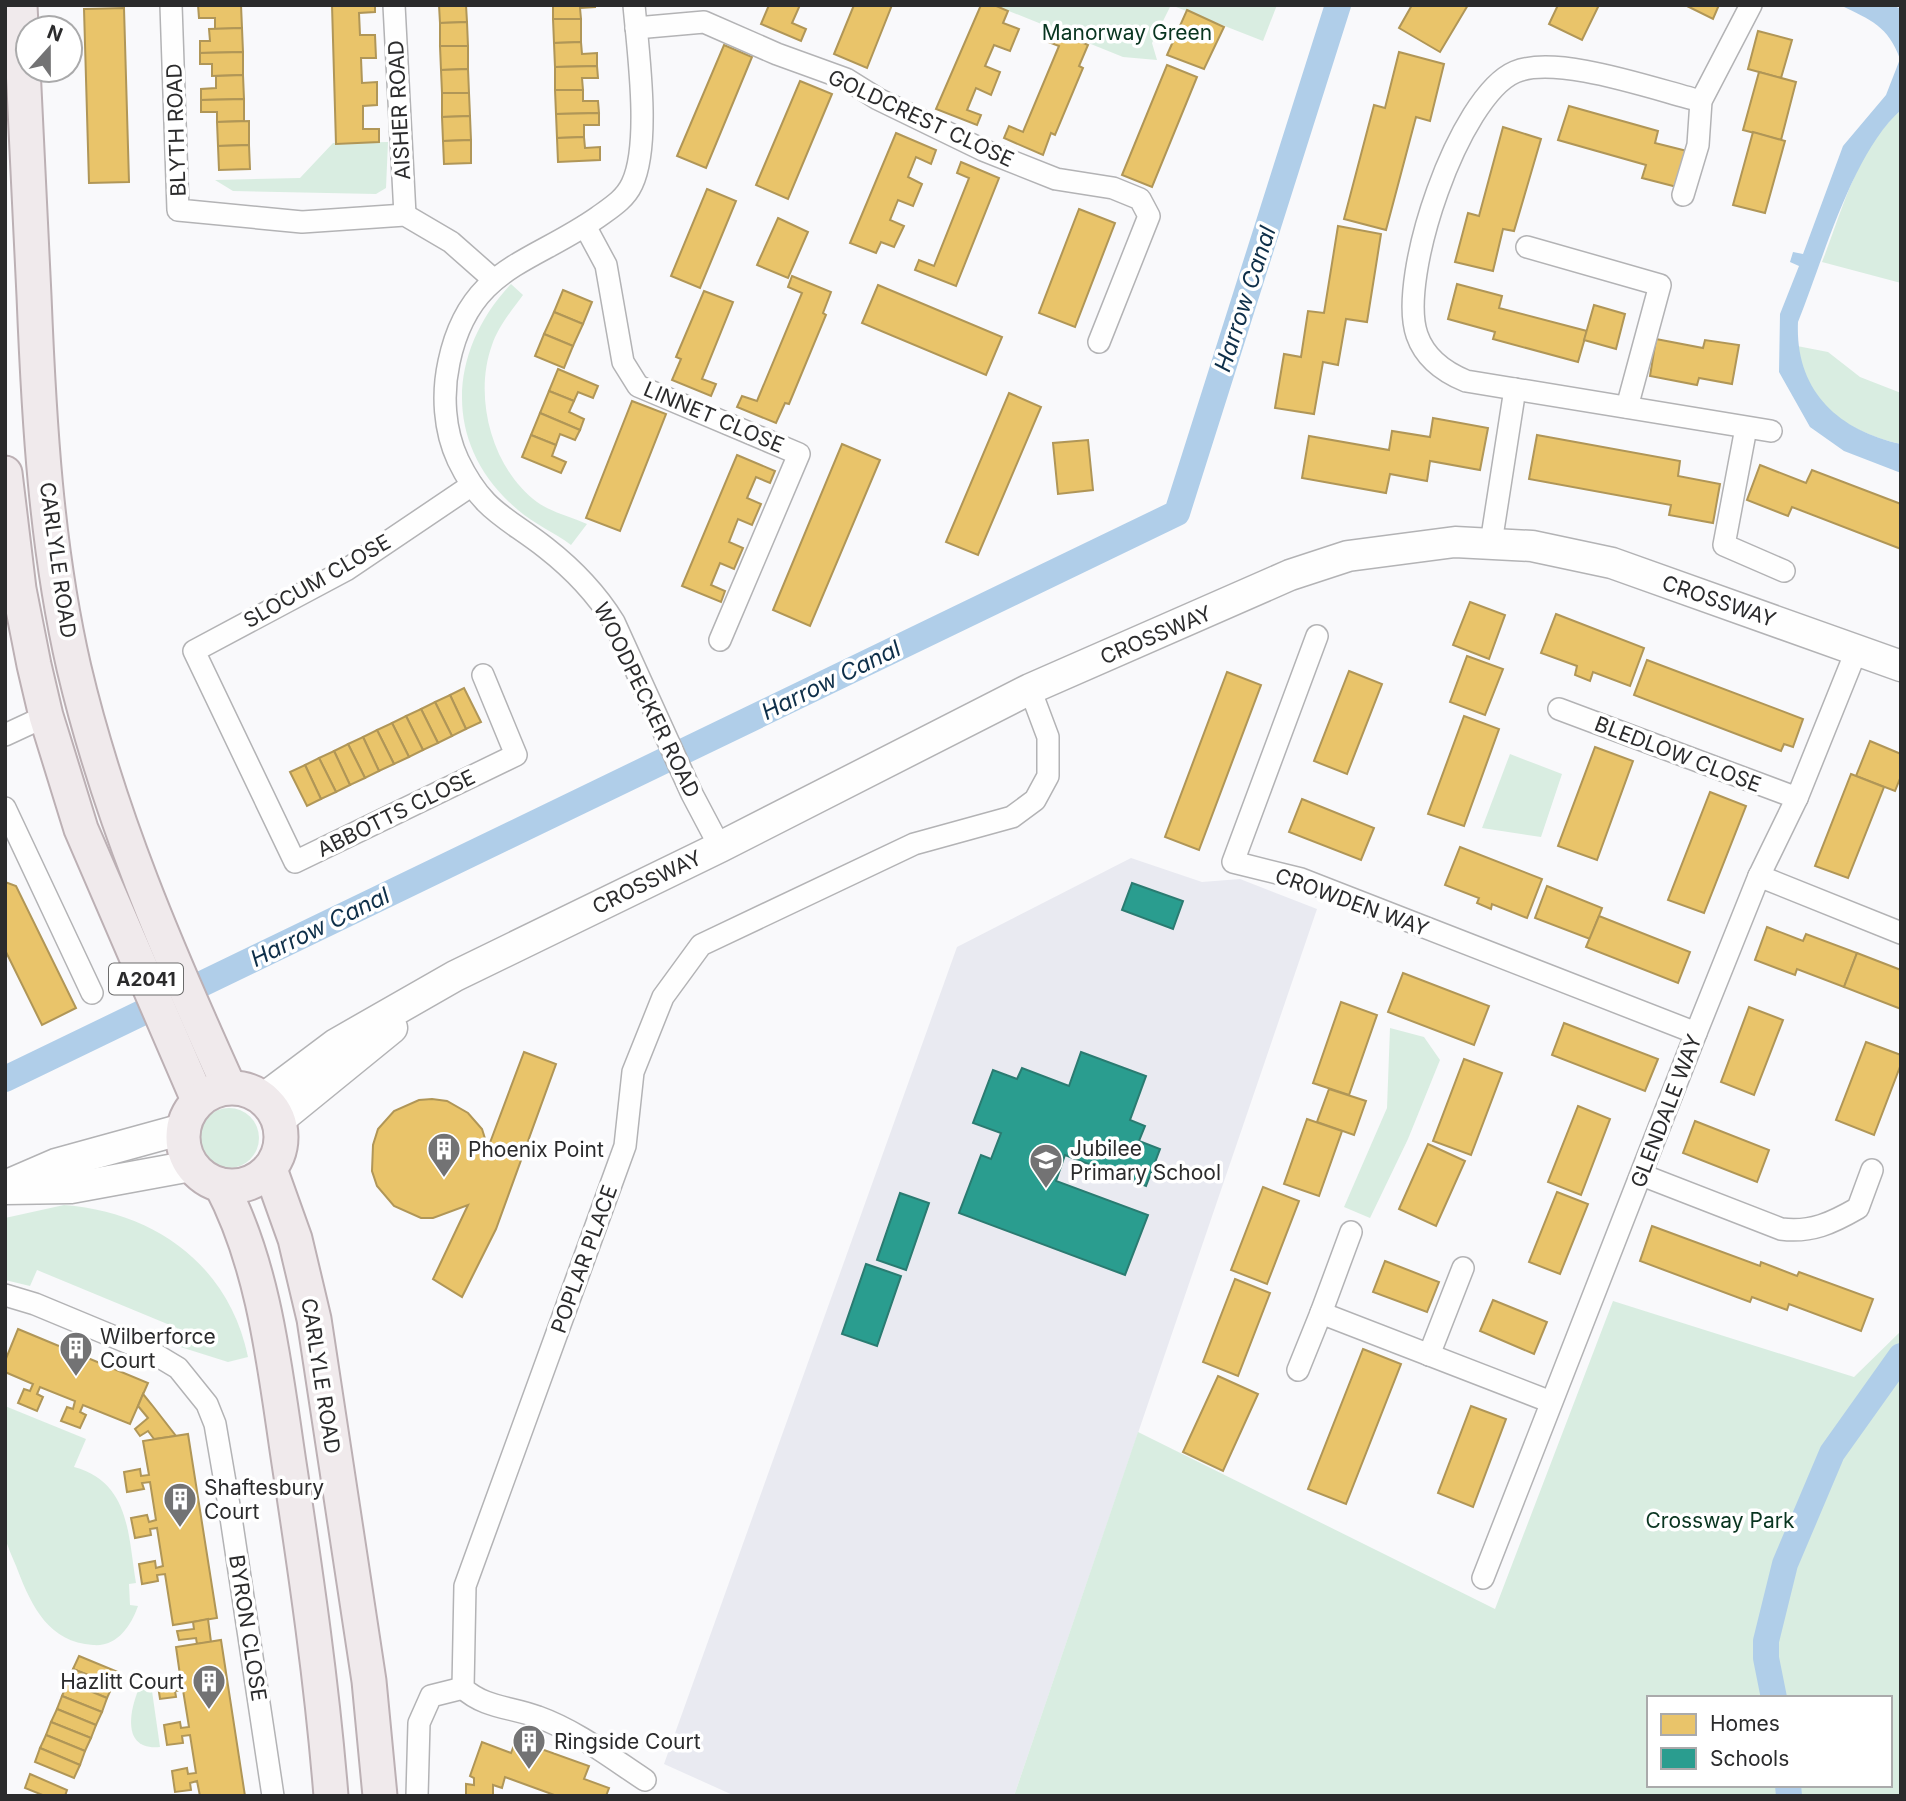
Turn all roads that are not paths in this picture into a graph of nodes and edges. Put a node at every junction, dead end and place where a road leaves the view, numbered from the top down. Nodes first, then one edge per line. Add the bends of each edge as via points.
1 (20, 5) edge
2 (171, 5) edge
3 (394, 5) edge
4 (634, 5) edge
5 (1751, 5) edge
6 (636, 27) junction
7 (1701, 101) junction
8 (1683, 195) dead end
9 (405, 215) junction
10 (585, 226) junction
11 (1527, 247) dead end
12 (494, 280) junction
13 (1099, 342) dead end
14 (1515, 389) junction
15 (1626, 407) junction
16 (1746, 428) junction
17 (1771, 431) dead end
18 (5, 473) edge
19 (472, 485) junction
20 (1491, 543) junction
21 (1784, 571) dead end
22 (1317, 636) dead end
23 (720, 640) dead end
24 (1857, 649) junction
25 (194, 651) joint
26 (1901, 666) edge
27 (483, 675) dead end
28 (1030, 688) junction
29 (1559, 709) dead end
30 (46, 716) junction
31 (5, 735) edge
32 (1797, 799) junction
33 (5, 808) edge
34 (720, 847) junction
35 (1759, 876) junction
36 (139, 925) junction
37 (1901, 933) edge
38 (92, 993) dead end
39 (1696, 1033) junction
40 (229, 1087) junction
41 (198, 1100) junction
42 (271, 1109) junction
43 (183, 1129) junction
44 (191, 1166) junction
45 (270, 1169) junction
46 (1872, 1170) dead end
47 (1642, 1175) junction
48 (220, 1185) junction
49 (5, 1188) edge
50 (1351, 1233) dead end
51 (1463, 1268) dead end
52 (5, 1295) edge
53 (1321, 1313) junction
54 (1429, 1355) junction
55 (1297, 1370) dead end
56 (1551, 1402) junction
57 (1483, 1577) dead end
58 (463, 1688) junction
59 (645, 1780) dead end
60 (273, 1796) edge
61 (331, 1796) edge
62 (380, 1796) edge
63 (417, 1796) edge

1 - 36 main road, CARLYLE ROAD / A2041 via 40,428 55,566 74,667
2 - 9 street, BLYTH ROAD via 178,210 302,222
3 - 9 street, AISHER ROAD
4 - 6 street, WOODPECKER ROAD
5 - 7 street
6 - 10 street, WOODPECKER ROAD via 642,148 638,168 625,196
6 - 13 street, GOLDCREST CLOSE via 704,22 846,79 983,150 1056,178 1114,188 1140,199 1149,216
7 - 8 street via 1698,145
7 - 14 street via 1549,65 1516,72 1490,89 1458,144 1433,204 1417,272 1414,321 1423,347 1441,368 1465,381
9 - 12 street via 451,242
10 - 12 street, WOODPECKER ROAD
10 - 23 street, LINNET CLOSE via 606,265 624,362 638,386 799,454
11 - 15 street via 1660,285
12 - 19 street, WOODPECKER ROAD via 467,311 446,375 449,433
14 - 15 street
14 - 20 street
15 - 16 street
16 - 17 street
16 - 21 street via 1724,545
18 - 30 main road, CARLYLE ROAD / A2041 via 19,589
19 - 25 street, SLOCUM CLOSE via 346,570
19 - 34 street, WOODPECKER ROAD via 493,512 545,547 600,599
20 - 24 street, CROSSWAY via 1612,563
20 - 28 street, CROSSWAY via 1419,545 1348,556 1290,575
22 - 39 street, CROWDEN WAY via 1233,862 1301,879
24 - 26 street, CROSSWAY
24 - 32 street, GLENDALE WAY
25 - 27 street, ABBOTTS CLOSE via 295,862 516,755
28 - 34 street, CROSSWAY
28 - 58 street, POPLAR PLACE via 1048,737 1048,776 1035,800 1012,817 914,844 701,944 663,998 633,1072 625,1146 465,1586
29 - 32 street, BLEDLOW CLOSE
30 - 31 street
30 - 36 main road, CARLYLE ROAD / A2041 via 80,829
32 - 35 street, GLENDALE WAY
33 - 38 street
34 - 42 street, CROSSWAY via 454,976
35 - 37 street
35 - 39 street, GLENDALE WAY
36 - 40 main road, CARLYLE ROAD / A2041 via 195,1012
36 - 41 main road, CARLYLE ROAD / A2041 via 168,1030
39 - 47 street, GLENDALE WAY
40 - 41 main road
40 - 42 main road via 246,1089
41 - 43 main road
42 - 45 main road via 281,1149
43 - 44 main road
43 - 49 street via 56,1164
44 - 48 main road
44 - 49 street via 71,1188
45 - 48 main road via 247,1184
45 - 62 main road, CARLYLE ROAD via 295,1239 314,1319 369,1681
46 - 47 street via 1858,1208 1834,1222 1800,1231 1781,1229
47 - 56 street, GLENDALE WAY
48 - 61 main road via 234,1211 261,1300 322,1681
50 - 53 street
51 - 54 street
52 - 60 street, BYRON CLOSE via 153,1353 178,1368 207,1404 215,1424 230,1511
53 - 54 street
53 - 55 street
54 - 56 street
56 - 57 street, GLENDALE WAY
58 - 59 street via 477,1701 537,1716 565,1729
58 - 63 street via 431,1696 419,1723

